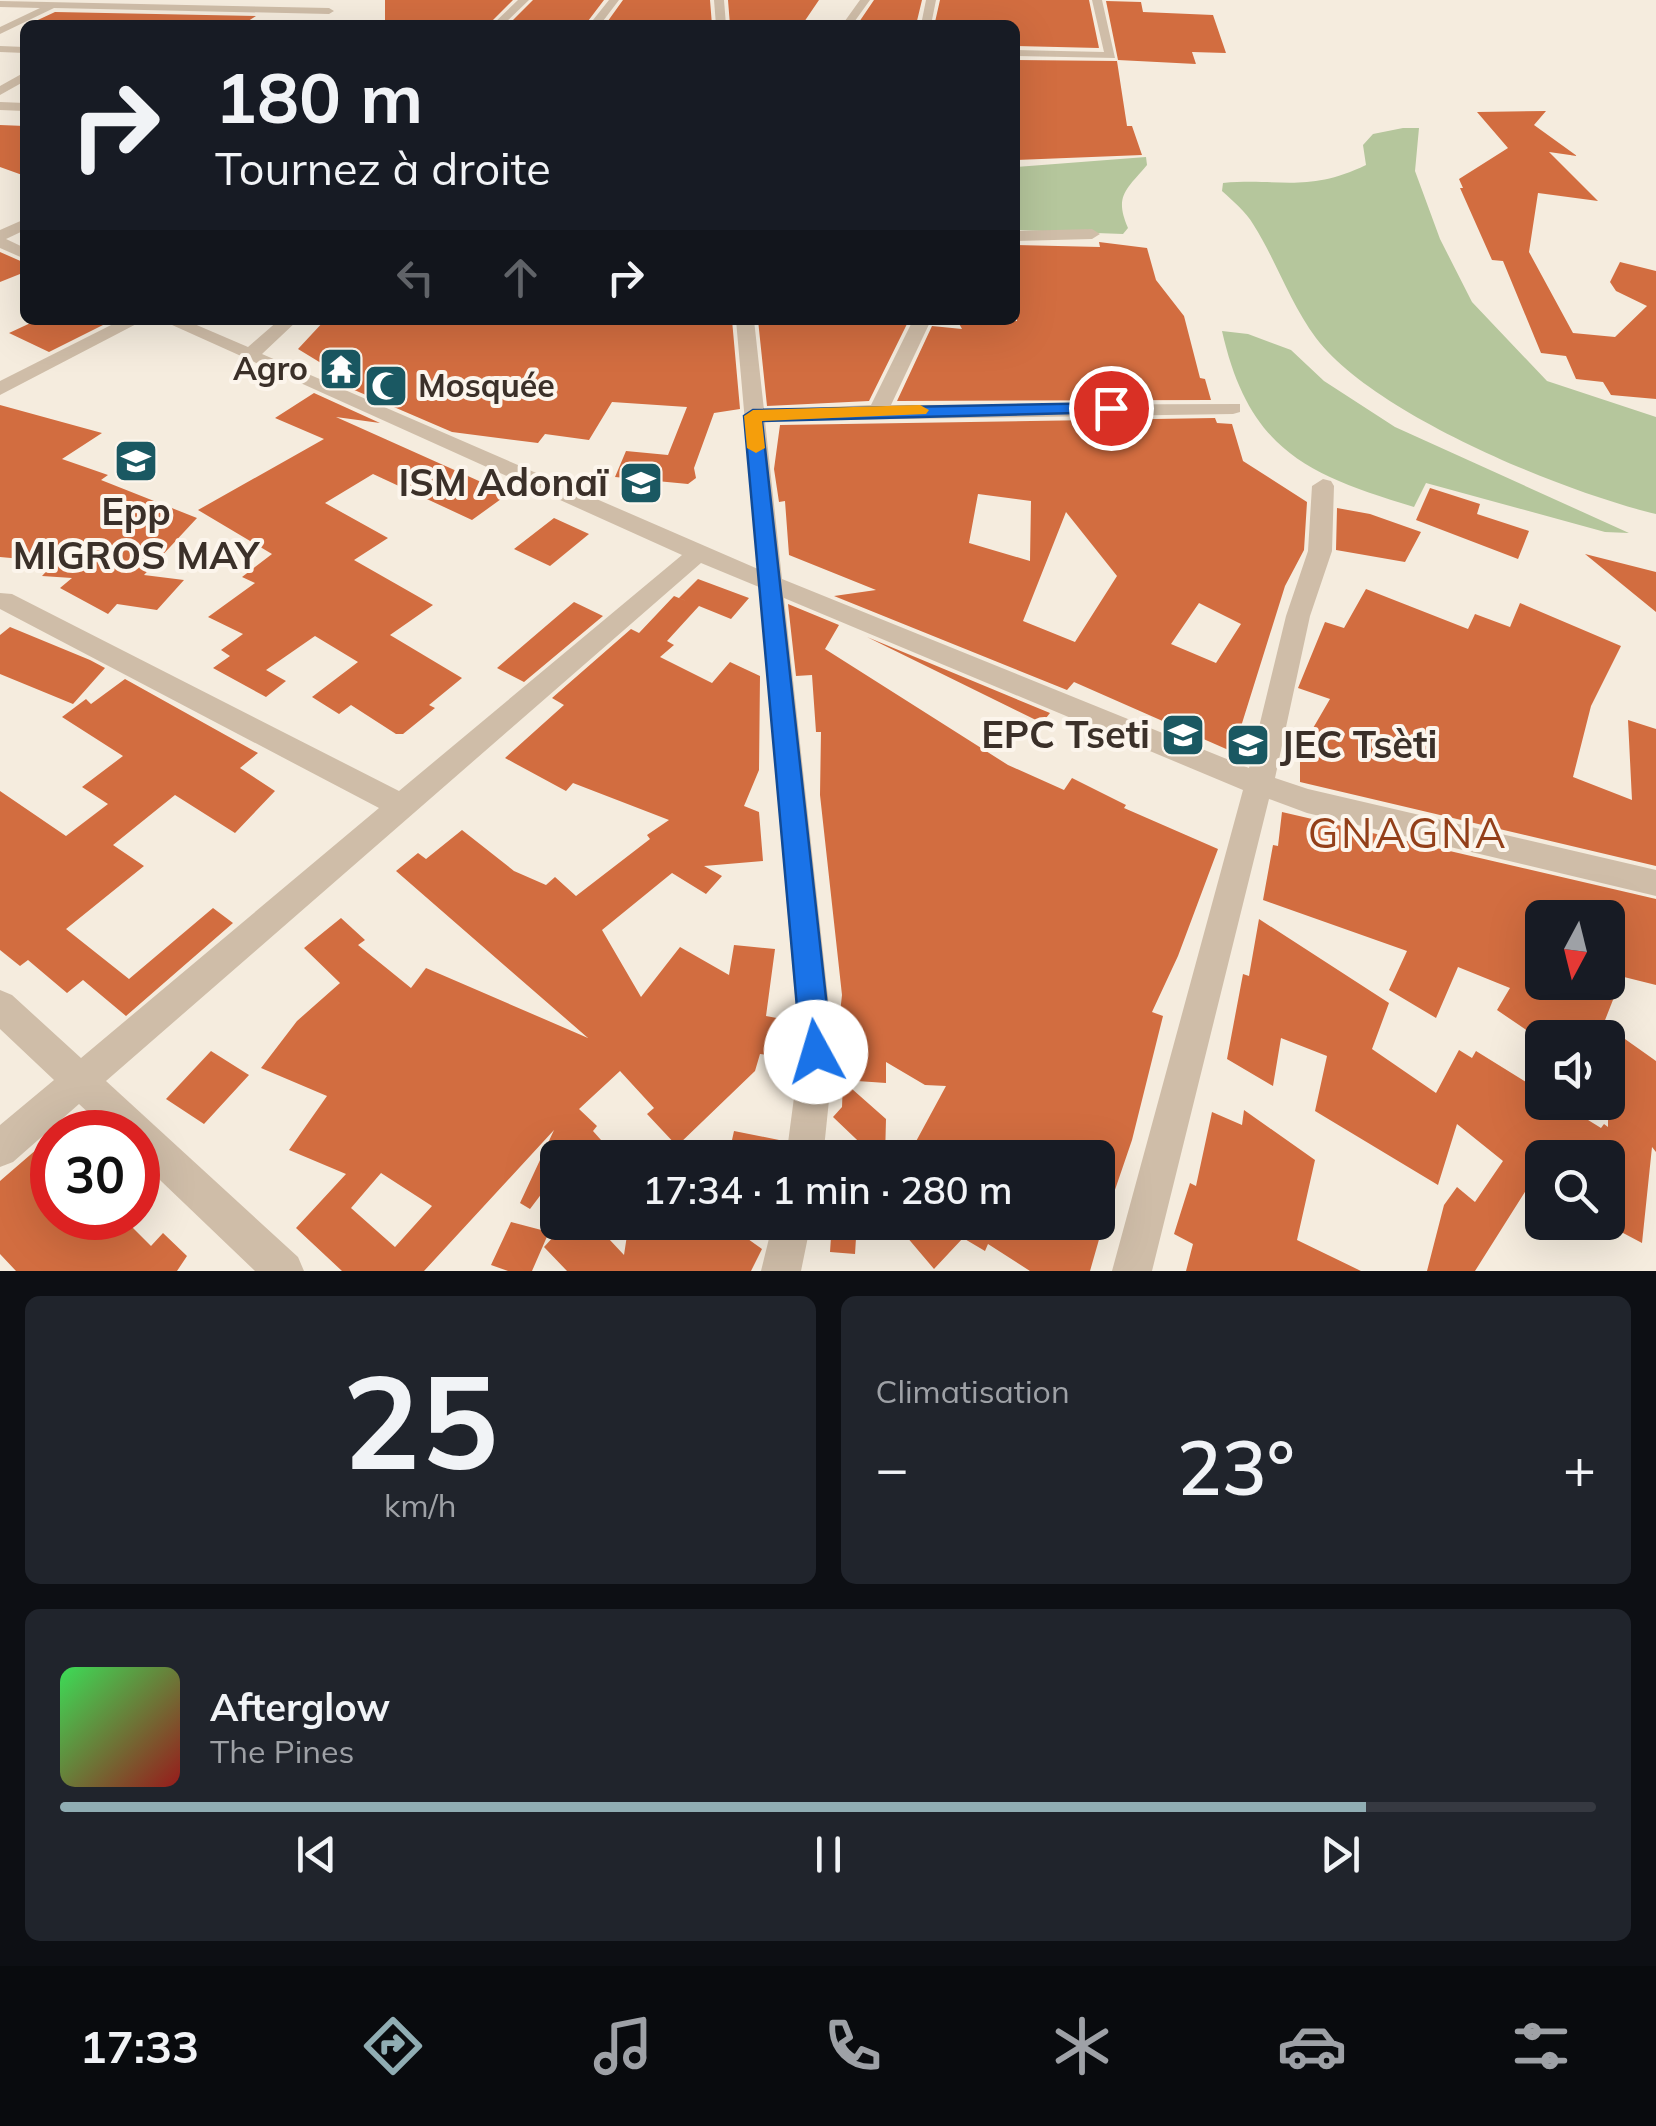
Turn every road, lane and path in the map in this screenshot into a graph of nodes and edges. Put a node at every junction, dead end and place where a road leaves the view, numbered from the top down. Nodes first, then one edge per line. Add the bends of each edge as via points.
1 (160, 0) edge
2 (339, 0) edge
3 (524, 0) edge
4 (614, 0) edge
5 (865, 0) edge
6 (1097, 0) edge
7 (58, 3) edge
8 (0, 4) edge
9 (146, 8) junction
10 (329, 11) junction
11 (132, 16) dead end
12 (23, 20) edge
13 (321, 20) edge
14 (502, 20) edge
15 (598, 20) edge
16 (850, 20) edge
17 (1020, 53) edge
18 (1092, 234) dead end
19 (1020, 236) edge
20 (126, 325) edge
21 (181, 325) edge
22 (283, 325) edge
23 (745, 325) edge
24 (920, 325) edge
25 (249, 356) junction
26 (0, 389) edge
27 (1233, 408) dead end
28 (878, 411) junction
29 (753, 416) junction
30 (1322, 486) dead end
31 (698, 553) junction
32 (770, 583) junction
33 (1, 601) edge
34 (1260, 784) junction
35 (403, 807) junction
36 (1656, 884) edge
37 (0, 1006) edge
38 (81, 1082) junction
39 (111, 1110) edge
40 (806, 1140) edge
41 (0, 1148) edge
42 (160, 1156) edge
43 (788, 1240) edge
44 (284, 1271) edge
45 (781, 1271) edge
46 (1132, 1271) edge

1 - 9 street
2 - 10 street
3 - 14 street
4 - 15 street
5 - 16 street
6 - 17 street via 1111,56
7 - 8 street
7 - 9 street
7 - 12 street
9 - 10 street
9 - 11 street
10 - 13 street
18 - 19 street
20 - 26 street
21 - 25 street
22 - 25 street
23 - 29 street
24 - 28 street
25 - 31 street
27 - 28 street
28 - 29 street
29 - 32 street
30 - 34 street via 1320,551 1298,616
31 - 32 street
31 - 35 street
32 - 34 street
32 - 40 street via 816,1052
33 - 35 street
34 - 36 street
34 - 46 street
35 - 38 street
37 - 38 street
38 - 39 street
38 - 41 street
42 - 44 street
43 - 45 street

